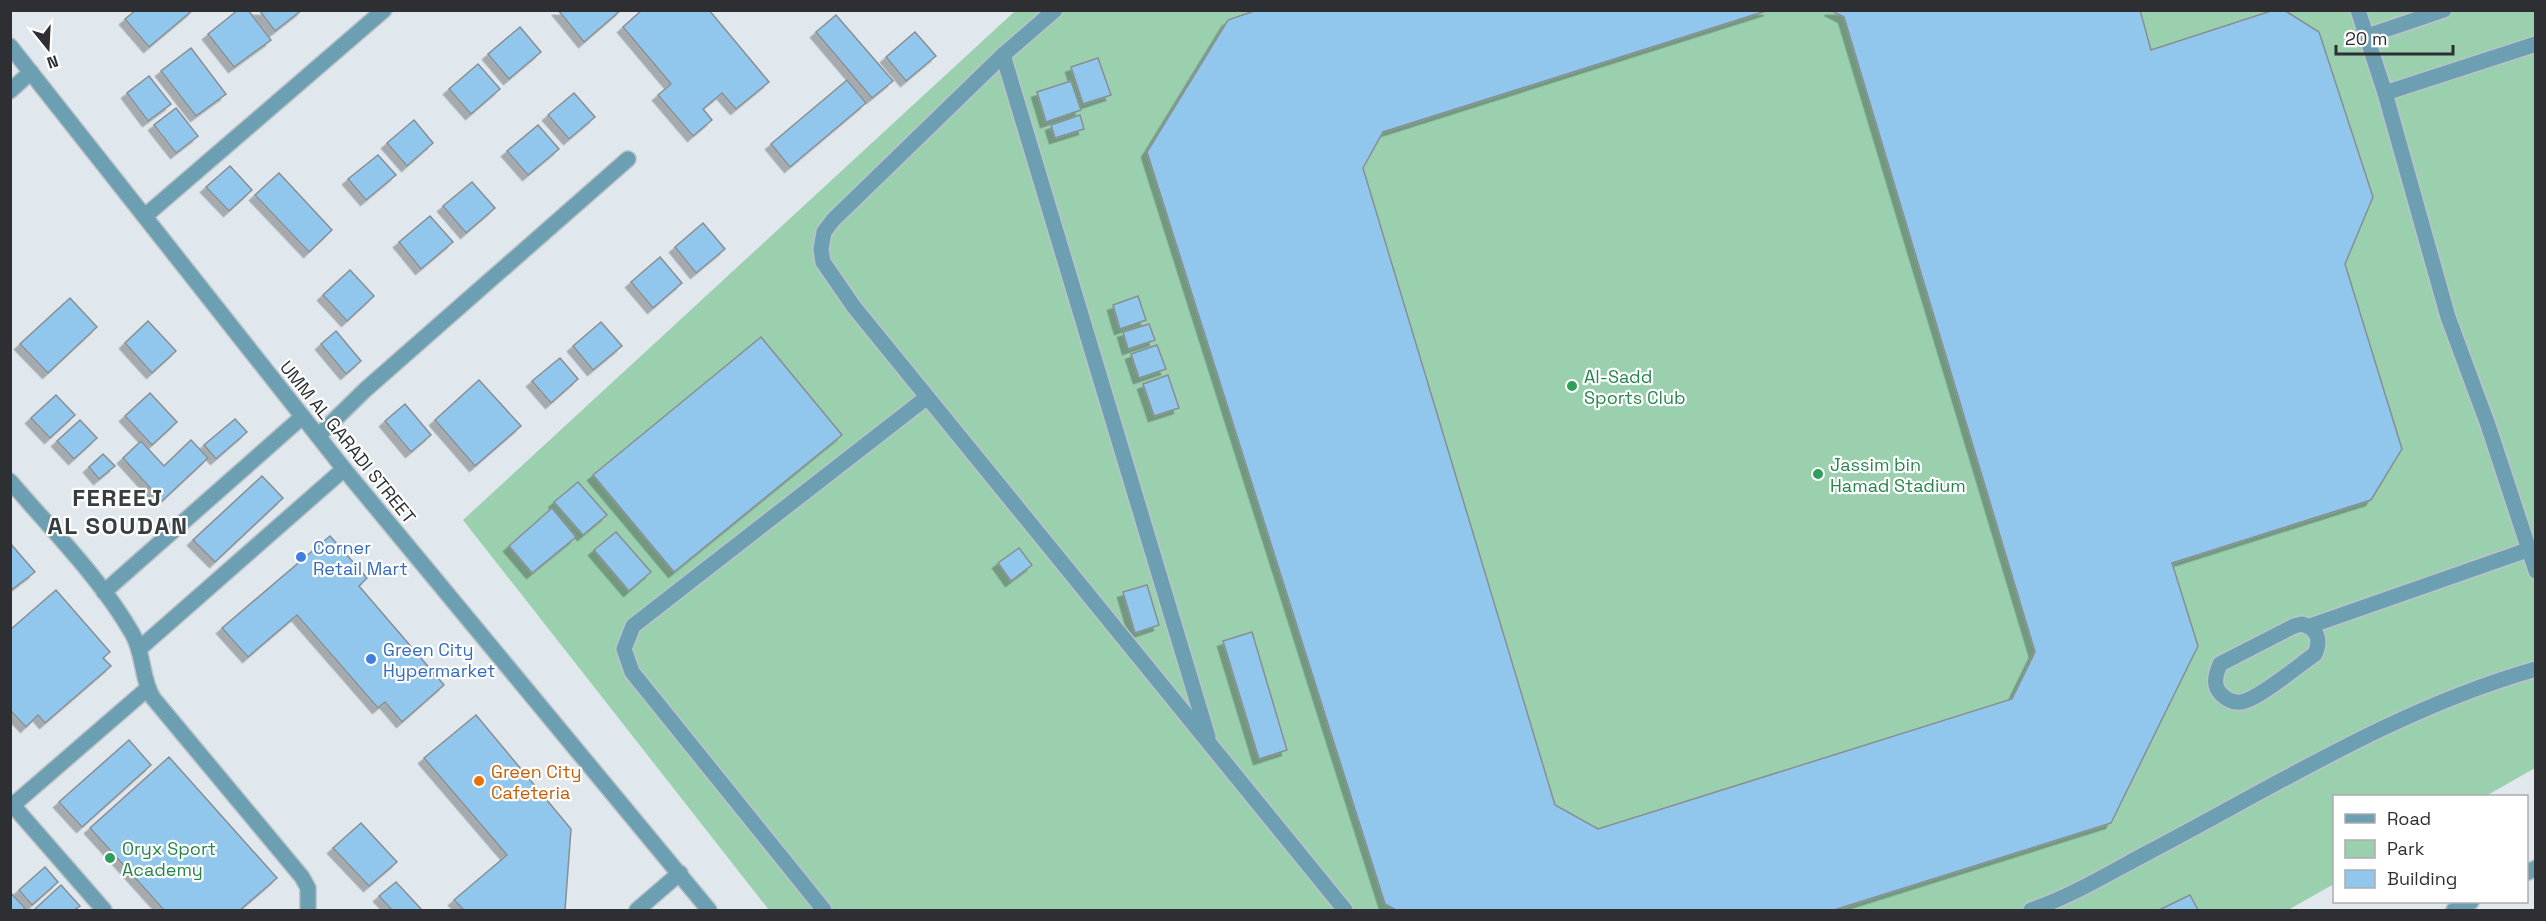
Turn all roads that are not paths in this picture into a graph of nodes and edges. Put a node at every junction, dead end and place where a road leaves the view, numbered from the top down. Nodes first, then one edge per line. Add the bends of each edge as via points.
1 (384, 10) edge
2 (1055, 10) edge
3 (2358, 10) edge
4 (2444, 10) edge
5 (2367, 36) junction
6 (2535, 44) edge
7 (10, 46) edge
8 (1003, 55) junction
9 (31, 72) junction
10 (10, 91) edge
11 (2385, 93) junction
12 (628, 159) dead end
13 (145, 216) junction
14 (926, 398) junction
15 (302, 417) junction
16 (318, 436) junction
17 (344, 469) junction
18 (10, 481) edge
19 (2532, 548) edge
20 (2535, 571) edge
21 (104, 592) junction
22 (2310, 627) junction
23 (139, 649) junction
24 (2535, 669) edge
25 (147, 689) junction
26 (1210, 746) junction
27 (12, 804) edge
28 (680, 873) junction
29 (2470, 903) edge
30 (104, 910) edge
31 (308, 910) edge
32 (637, 910) edge
33 (709, 910) edge
34 (825, 910) edge
35 (1345, 910) edge
36 (2031, 910) edge
37 (2454, 910) edge

1 - 13 street
2 - 8 street
3 - 5 street
4 - 5 street
5 - 11 street
6 - 11 street
7 - 9 street, UMM AL GARADI STREET
8 - 14 street via 824,232 821,249 830,275
8 - 26 street
9 - 10 street
9 - 13 street, UMM AL GARADI STREET
11 - 19 street via 2448,317
12 - 16 street via 364,390
13 - 15 street, UMM AL GARADI STREET
14 - 26 street
14 - 34 street via 633,626 624,650 632,672
15 - 16 street, UMM AL GARADI STREET
15 - 21 street
16 - 17 street, UMM AL GARADI STREET
17 - 23 street
17 - 28 street, UMM AL GARADI STREET
18 - 21 street
19 - 20 street
19 - 22 street
21 - 23 street
22 - 22 street via 2294,626 2225,660 2215,676 2217,690 2227,700 2240,703 2253,699 2315,654 2318,634
23 - 25 street
24 - 36 street via 2490,682 2350,744 2167,843
25 - 27 street
25 - 31 street via 302,878 308,888
26 - 35 street
27 - 30 street
28 - 32 street
28 - 33 street, UMM AL GARADI STREET
29 - 37 street

